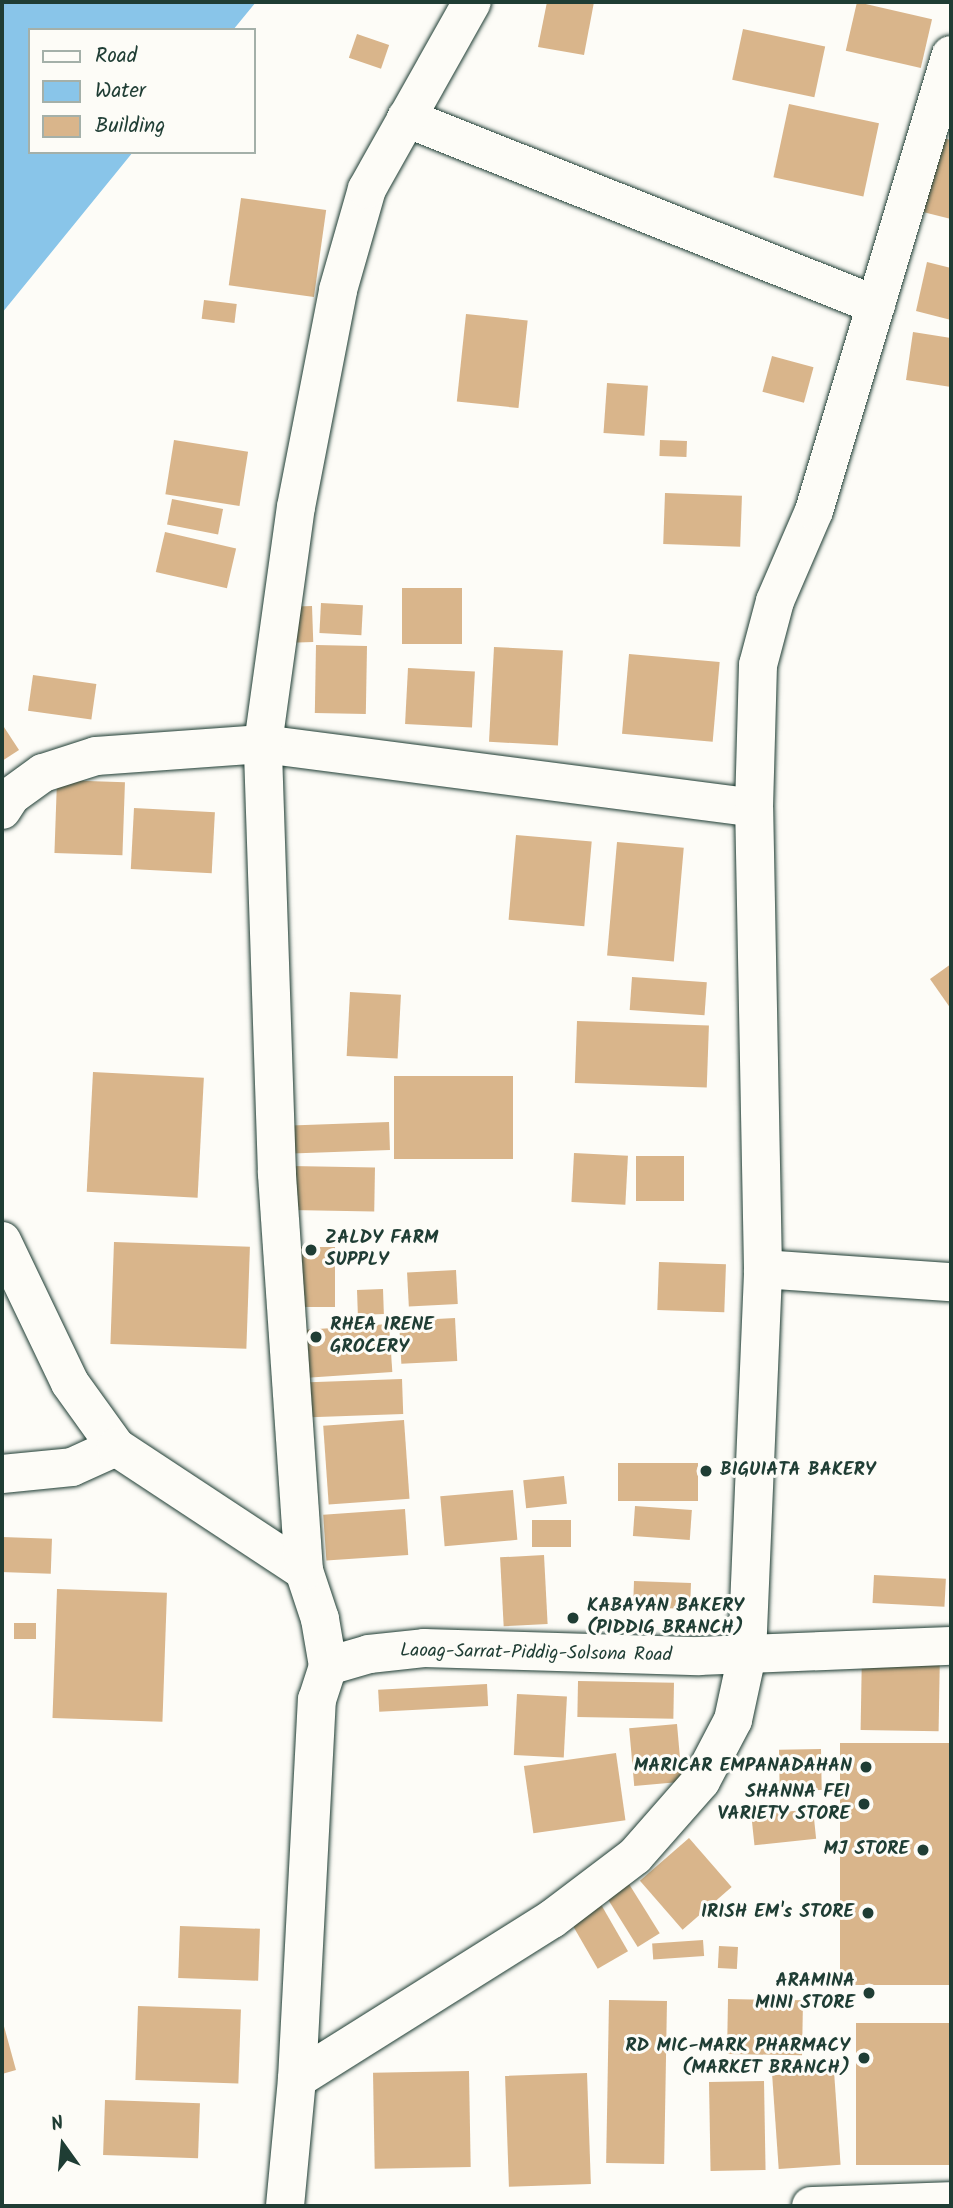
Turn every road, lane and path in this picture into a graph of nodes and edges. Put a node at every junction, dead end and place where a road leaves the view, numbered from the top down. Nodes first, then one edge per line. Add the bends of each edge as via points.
1 (472, 2) edge
2 (951, 55) edge
3 (407, 118) junction
4 (876, 305) junction
5 (263, 744) junction
6 (754, 808) junction
7 (2, 810) edge
8 (2, 1241) edge
9 (763, 1269) junction
10 (951, 1282) edge
11 (116, 1447) junction
12 (2, 1474) edge
13 (304, 1571) junction
14 (951, 1646) edge
15 (747, 1655) junction
16 (328, 1666) junction
17 (297, 2079) junction
18 (951, 2201) edge
19 (285, 2206) edge
20 (811, 2206) edge

1 - 3 street
2 - 4 street
3 - 4 street
3 - 5 street via 367,189 338,290 296,507
4 - 6 street via 814,511 775,601 758,664
5 - 6 street
5 - 7 street via 96,756 43,773 11,796
5 - 13 street via 277,1174
6 - 9 street
8 - 11 street via 71,1383
9 - 10 street
9 - 15 street
11 - 12 street via 72,1467
11 - 13 street
13 - 16 street via 320,1619
14 - 15 street, Laoag-Sarrat-Piddig-Solsona Road
15 - 16 street, Laoag-Sarrat-Piddig-Solsona Road via 425,1648 369,1654
15 - 17 street via 733,1720 701,1781 635,1856 552,1919
16 - 17 street via 317,1700
17 - 19 street
18 - 20 street

